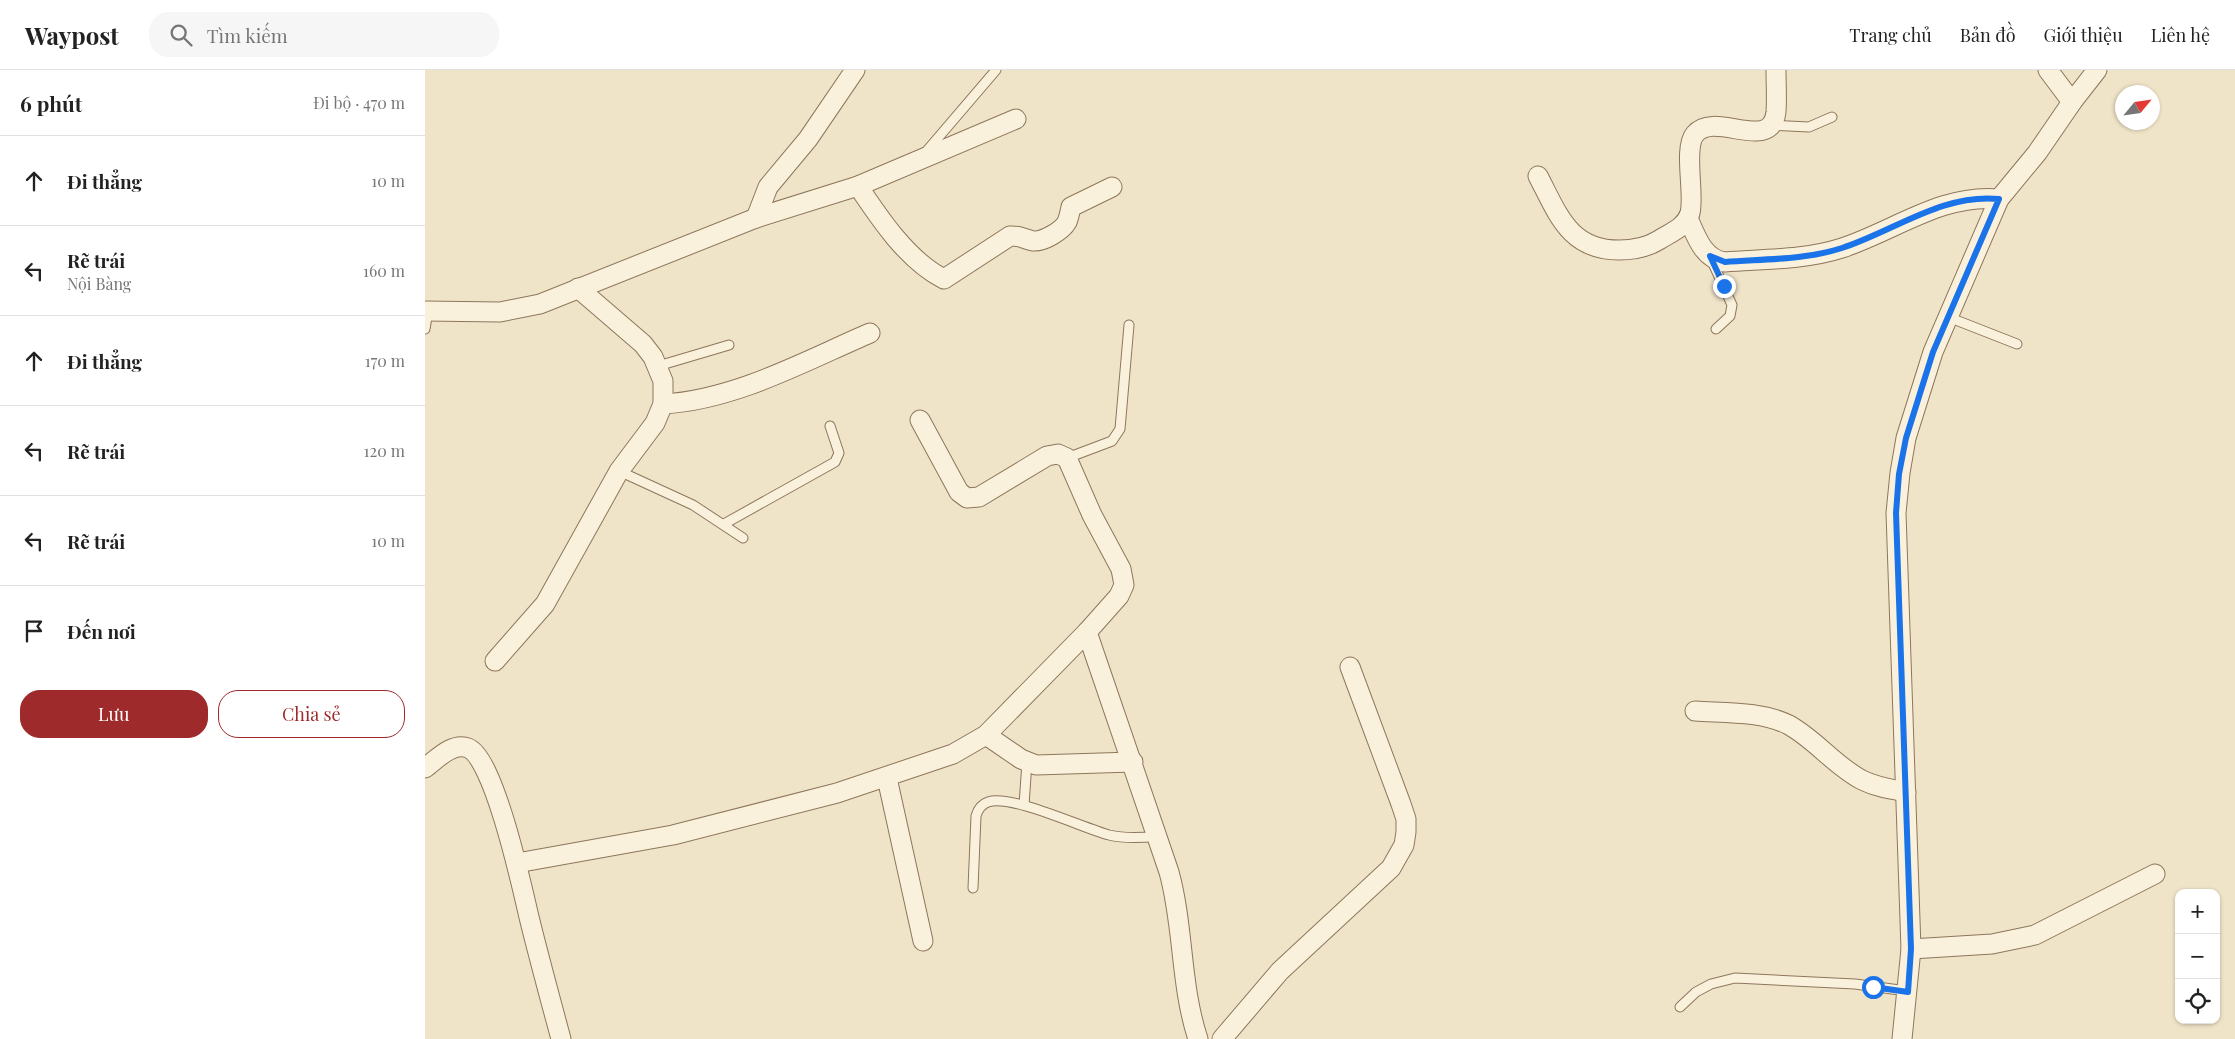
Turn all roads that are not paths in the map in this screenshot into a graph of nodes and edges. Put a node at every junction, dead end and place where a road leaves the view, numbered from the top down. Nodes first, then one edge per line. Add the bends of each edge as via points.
1 (855, 70) edge
2 (997, 70) edge
3 (1775, 70) edge
4 (2048, 70) edge
5 (2097, 70) edge
6 (2072, 102) junction
7 (1832, 117) dead end
8 (1016, 119) dead end
9 (1770, 125) junction
10 (922, 157) junction
11 (1538, 176) dead end
12 (858, 186) junction
13 (1111, 187) dead end
14 (1999, 199) junction
15 (756, 218) junction
16 (1687, 218) junction
17 (1710, 256) junction
18 (578, 288) junction
19 (426, 317) edge
20 (1948, 317) junction
21 (1129, 325) dead end
22 (1715, 329) dead end
23 (870, 333) dead end
24 (2017, 344) dead end
25 (729, 345) dead end
26 (658, 366) junction
27 (663, 404) junction
28 (920, 420) dead end
29 (830, 426) dead end
30 (1071, 464) junction
31 (619, 471) junction
32 (724, 524) junction
33 (743, 538) dead end
34 (1087, 632) junction
35 (495, 661) dead end
36 (1349, 667) dead end
37 (1695, 711) dead end
38 (986, 735) junction
39 (1027, 762) junction
40 (1133, 762) junction
41 (425, 768) edge
42 (887, 778) junction
43 (1906, 792) junction
44 (1024, 805) junction
45 (1159, 836) junction
46 (517, 863) junction
47 (2155, 874) dead end
48 (973, 888) dead end
49 (923, 941) dead end
50 (1911, 949) junction
51 (1908, 992) junction
52 (1680, 1007) dead end
53 (561, 1039) edge
54 (1199, 1039) edge
55 (1222, 1039) edge
56 (1902, 1039) edge

1 - 15 street via 808,139 768,187
2 - 10 lane
3 - 9 street via 1776,112
4 - 6 street
5 - 6 street
6 - 14 street via 2037,153
7 - 9 lane via 1809,127
8 - 10 street
9 - 16 street via 1757,132 1709,126 1695,134 1690,143 1691,208
10 - 12 street
11 - 16 street via 1569,231 1597,248 1644,248 1682,226
12 - 13 street via 881,222 920,262 944,279 1010,236 1019,235 1033,241 1061,229 1071,207
12 - 15 street
14 - 17 street via 1973,197 1951,202 1827,252 1725,262
14 - 20 street
15 - 18 street
16 - 17 street
17 - 22 lane via 1732,304 1730,316
18 - 19 street via 540,304 513,310
18 - 26 street via 643,344
20 - 24 lane
20 - 43 street via 1933,352 1906,438 1899,474 1896,513
21 - 30 lane via 1121,429 1112,441
23 - 27 street via 734,391 705,400
25 - 26 lane
26 - 27 street via 663,381
27 - 31 street via 655,424
28 - 30 street via 959,492 967,498 979,497 1047,456 1058,454
29 - 32 lane via 839,453 835,462
30 - 34 street via 1124,579 1119,596
31 - 32 lane via 693,505
31 - 35 street via 545,604
32 - 33 lane
34 - 38 street
34 - 40 street
36 - 55 street via 1406,819 1403,845 1391,868 1280,971
37 - 43 street via 1758,715 1779,721 1799,731 1862,780 1885,789
38 - 39 street
38 - 42 street via 953,754
39 - 40 street via 1042,765
39 - 44 lane
40 - 45 street
41 - 46 street via 455,747 472,750 498,801
42 - 46 street via 837,794 673,835
42 - 49 street
43 - 50 street
44 - 45 lane via 1118,837
44 - 48 lane via 993,801 983,804 977,811
45 - 54 street via 1174,889 1190,1016
46 - 53 street
47 - 50 street via 2035,935 1992,944
50 - 51 street
51 - 52 lane via 1855,984 1735,978 1711,984 1696,992
51 - 56 street

